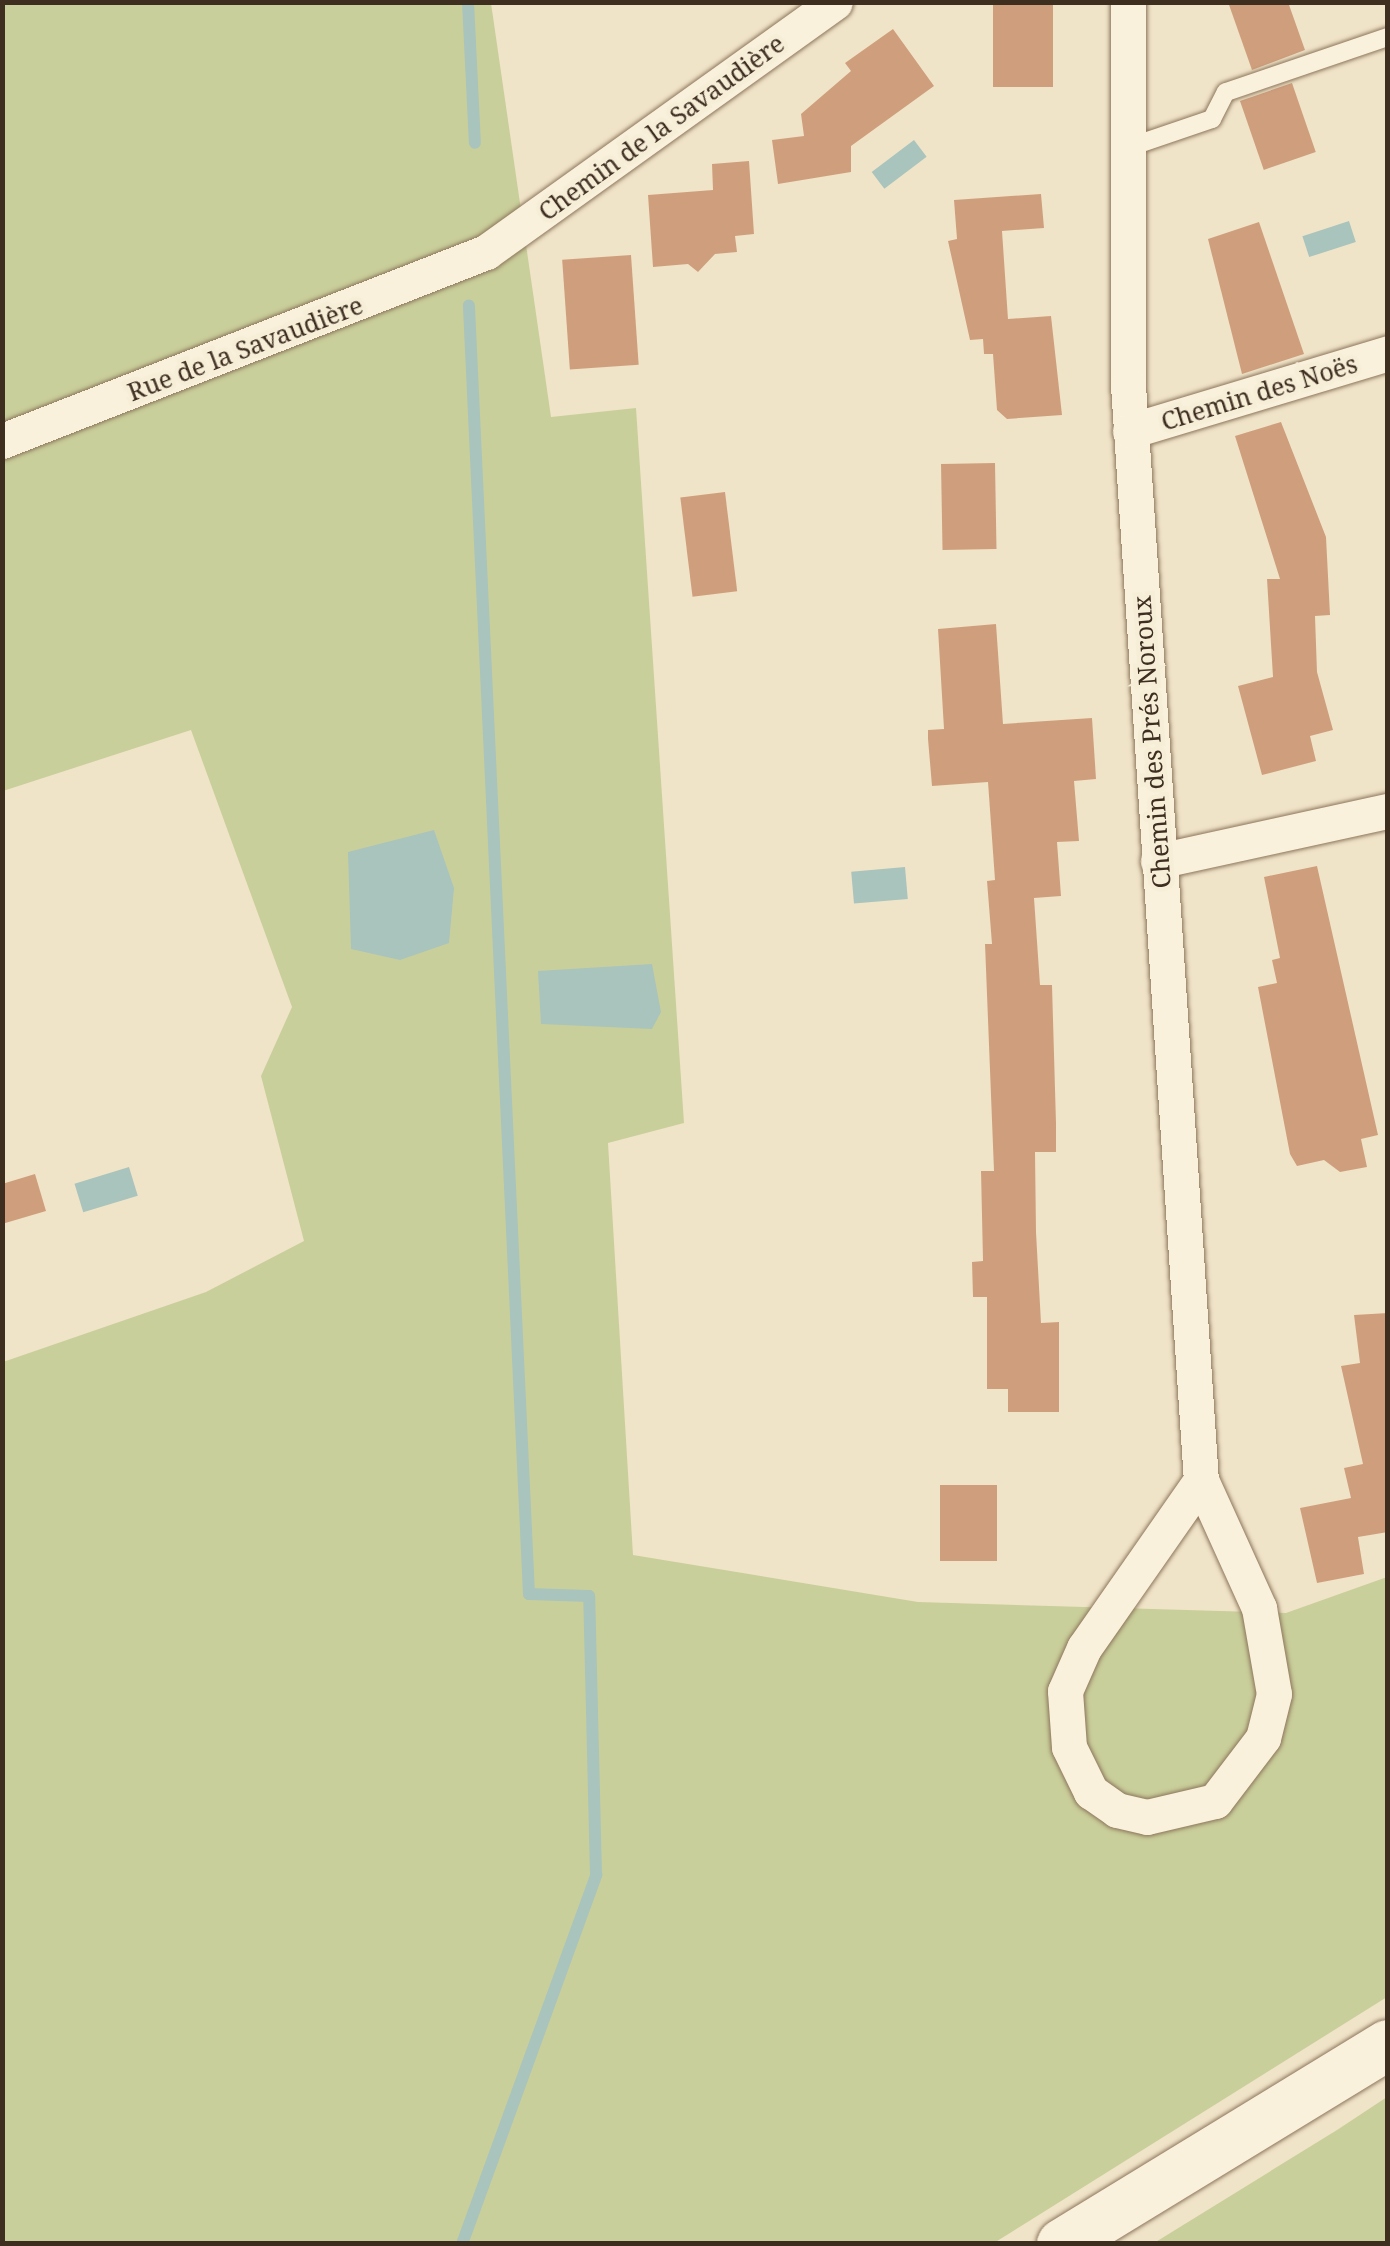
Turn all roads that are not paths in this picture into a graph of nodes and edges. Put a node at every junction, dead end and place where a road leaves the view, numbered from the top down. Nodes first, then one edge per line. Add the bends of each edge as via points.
1 (835, 2) edge
2 (1128, 2) edge
3 (1388, 37) edge
4 (1124, 150) junction
5 (486, 252) joint
6 (1388, 354) edge
7 (1130, 431) junction
8 (2, 441) edge
9 (1388, 811) edge
10 (1158, 861) junction
11 (1201, 1480) junction
12 (1388, 2045) edge
13 (1388, 2056) edge
14 (1388, 2077) edge
15 (1062, 2244) edge
16 (1089, 2244) edge
17 (1104, 2244) edge

1 - 5 street, Chemin de la Savaudière
2 - 4 street, Chemin des Prés Noroux
3 - 4 lane via 1226,92 1212,120
4 - 7 street, Chemin des Prés Noroux
5 - 8 street, Rue de la Savaudière
6 - 7 street, Chemin des Noës
7 - 10 street, Chemin des Prés Noroux
9 - 10 street
10 - 11 street, Chemin des Prés Noroux
11 - 11 street, Chemin des Prés Noroux via 1084,1648 1064,1691 1069,1747 1090,1792 1117,1810 1148,1817 1215,1800 1264,1738 1274,1694 1259,1608
12 - 15 main road
13 - 16 lane
14 - 17 main road

